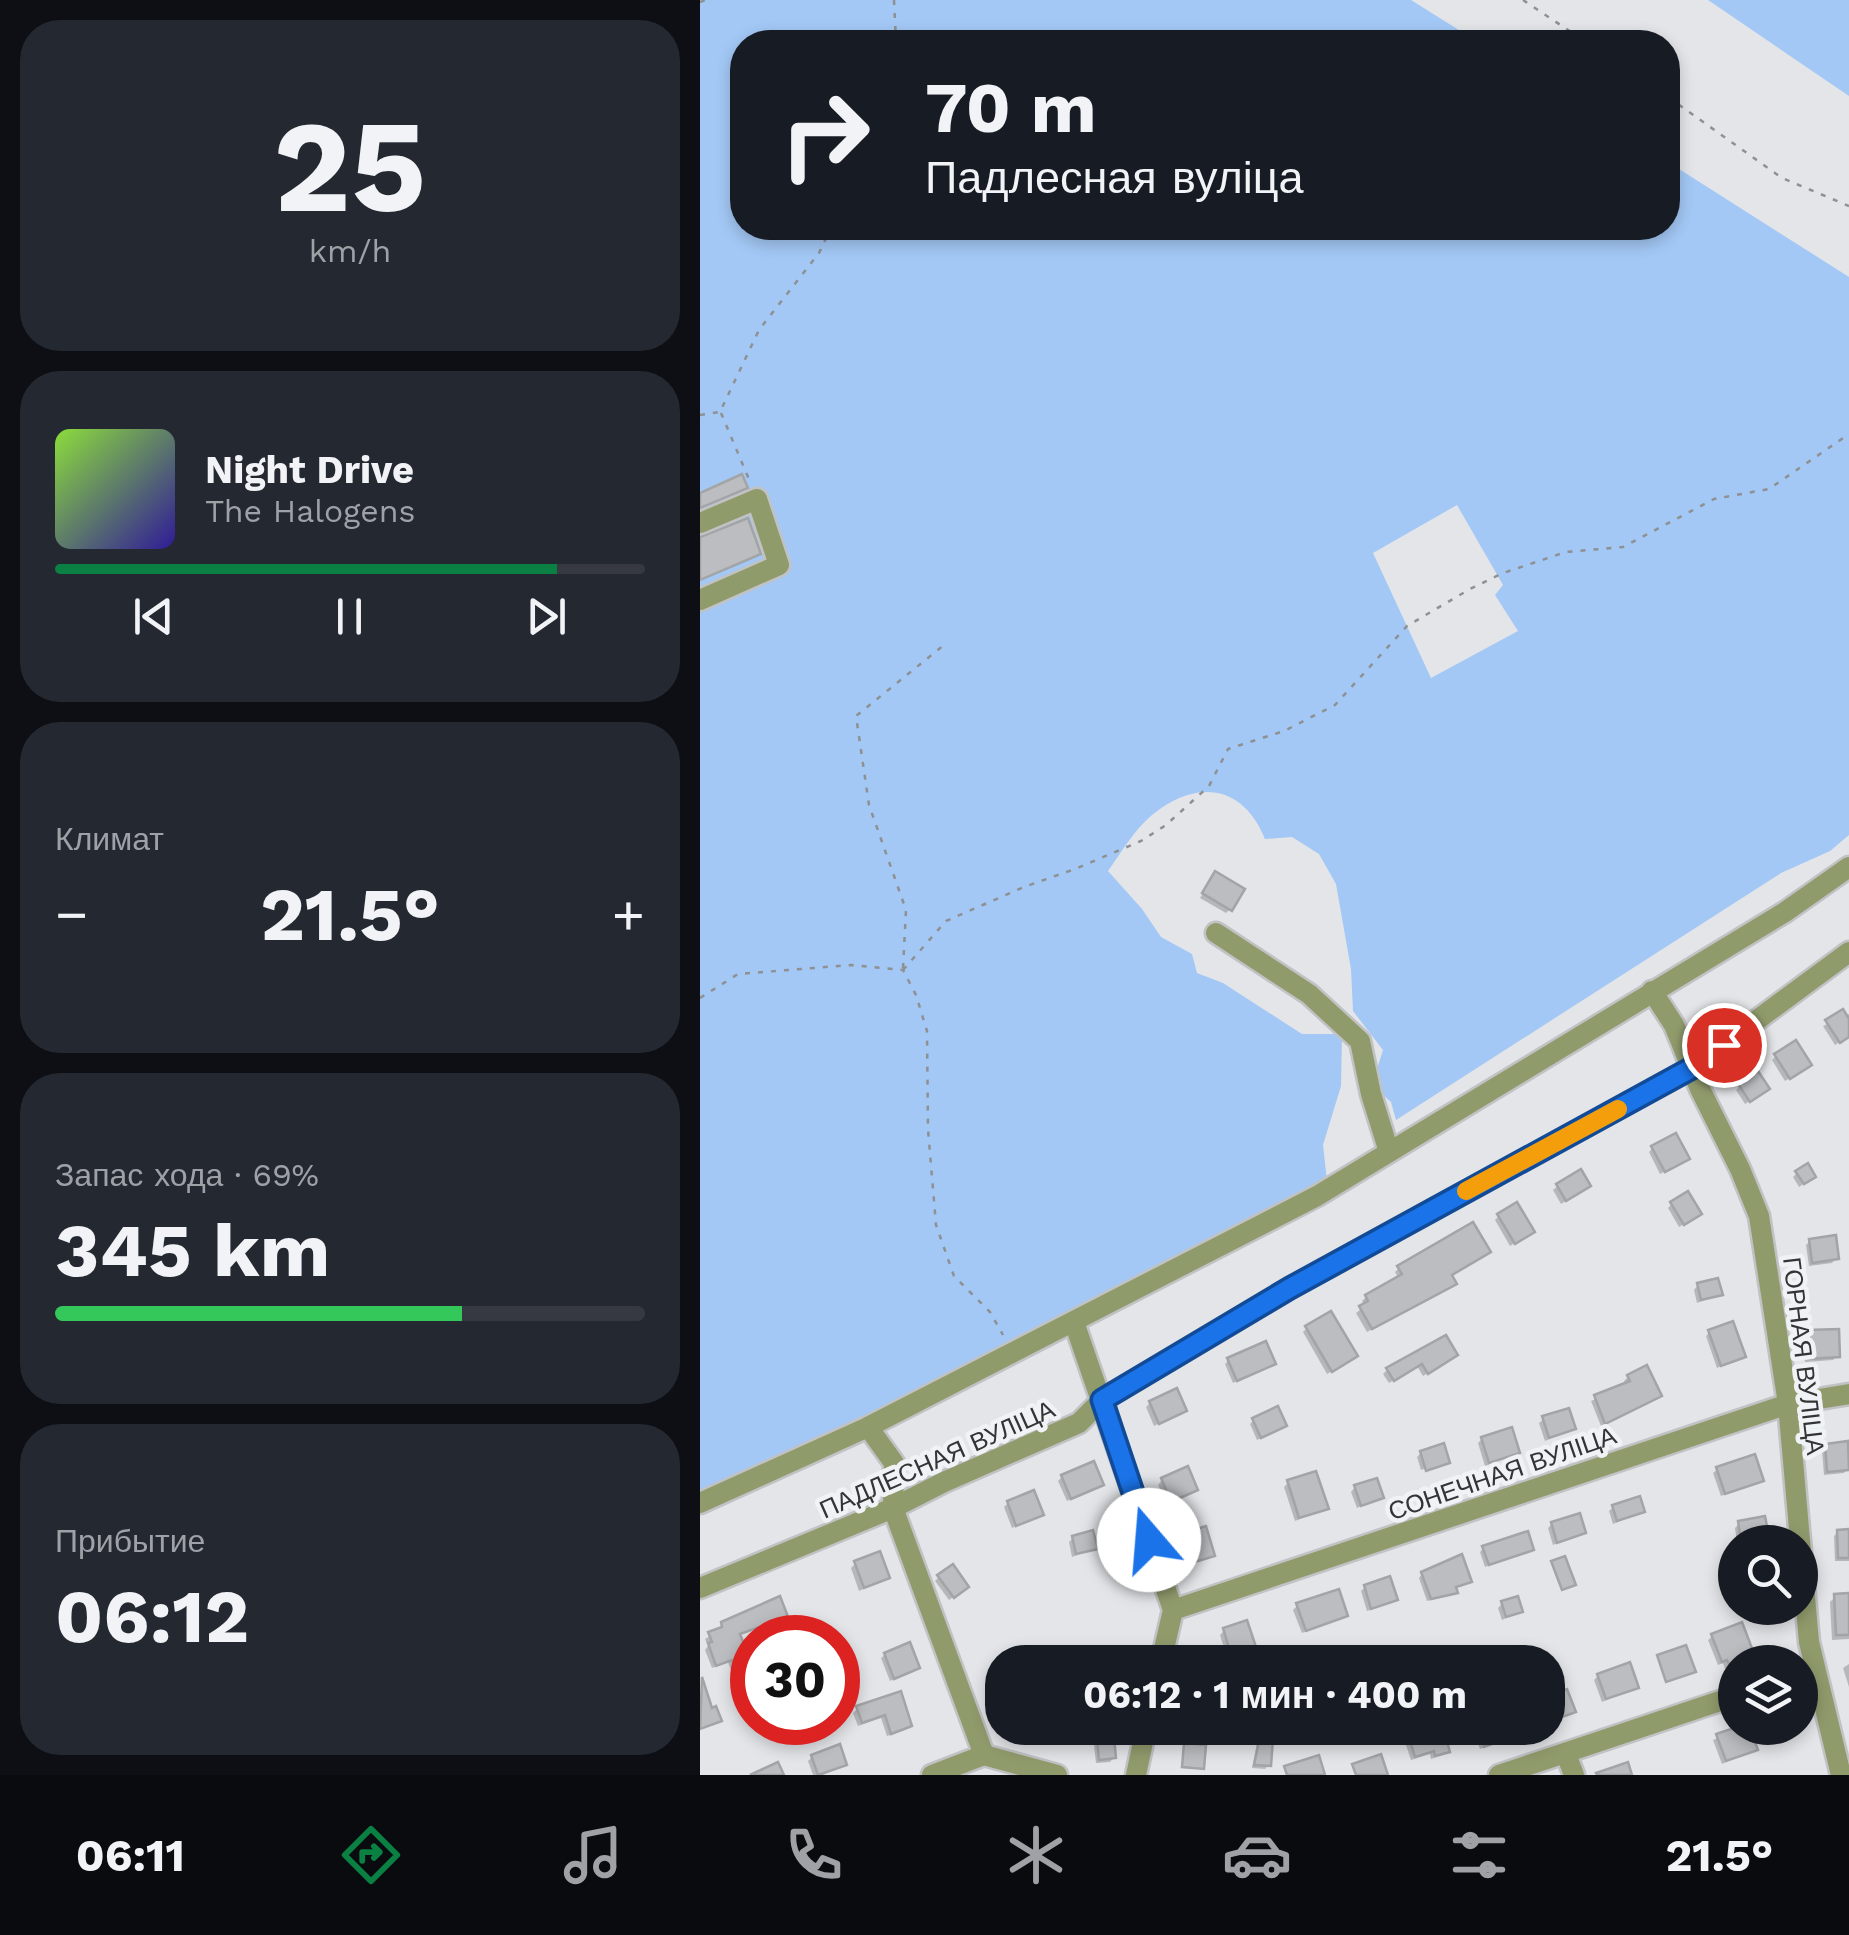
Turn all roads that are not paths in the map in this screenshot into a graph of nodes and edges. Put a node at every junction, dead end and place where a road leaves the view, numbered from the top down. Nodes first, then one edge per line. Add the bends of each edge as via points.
1 (700, 523) edge
2 (700, 600) edge
3 (1849, 867) edge
4 (1216, 933) dead end
5 (1849, 952) edge
6 (1652, 991) junction
7 (1692, 1068) junction
8 (1389, 1152) junction
9 (1074, 1322) junction
10 (1849, 1394) edge
11 (1102, 1400) junction
12 (1788, 1404) junction
13 (868, 1427) junction
14 (700, 1503) edge
15 (893, 1508) junction
16 (700, 1588) edge
17 (1172, 1610) junction
18 (1808, 1642) junction
19 (1165, 1645) edge
20 (1806, 1645) edge
21 (1718, 1702) edge
22 (1142, 1745) edge
23 (1566, 1754) junction
24 (984, 1755) junction
25 (932, 1775) edge
26 (1057, 1775) edge
27 (1136, 1775) edge
28 (1499, 1775) edge
29 (1574, 1775) edge
30 (1841, 1775) edge

1 - 2 street via 757,499 779,565
3 - 6 street
4 - 8 street via 1309,994 1360,1042
5 - 7 street, ПАДЛЕСНАЯ ВУЛІЦА
6 - 7 street, ГОРНАЯ ВУЛІЦА
6 - 8 street
7 - 11 street, ПАДЛЕСНАЯ ВУЛІЦА via 1290,1288
7 - 12 street, ГОРНАЯ ВУЛІЦА via 1759,1216
8 - 9 street
9 - 11 street
9 - 13 street
10 - 12 street, СОНЕЧНАЯ ВУЛІЦА
11 - 15 street, ПАДЛЕСНАЯ ВУЛІЦА via 1079,1423
11 - 17 street
12 - 17 street, СОНЕЧНАЯ ВУЛІЦА
12 - 18 street, ГОРНАЯ ВУЛІЦА
13 - 14 street
13 - 15 street via 894,1464
15 - 16 street, ПАДЛЕСНАЯ ВУЛІЦА
15 - 24 street
17 - 19 street
18 - 20 street
18 - 30 street, ГОРНАЯ ВУЛІЦА
21 - 23 street
22 - 27 street
23 - 28 street
23 - 29 street
24 - 25 street
24 - 26 street

